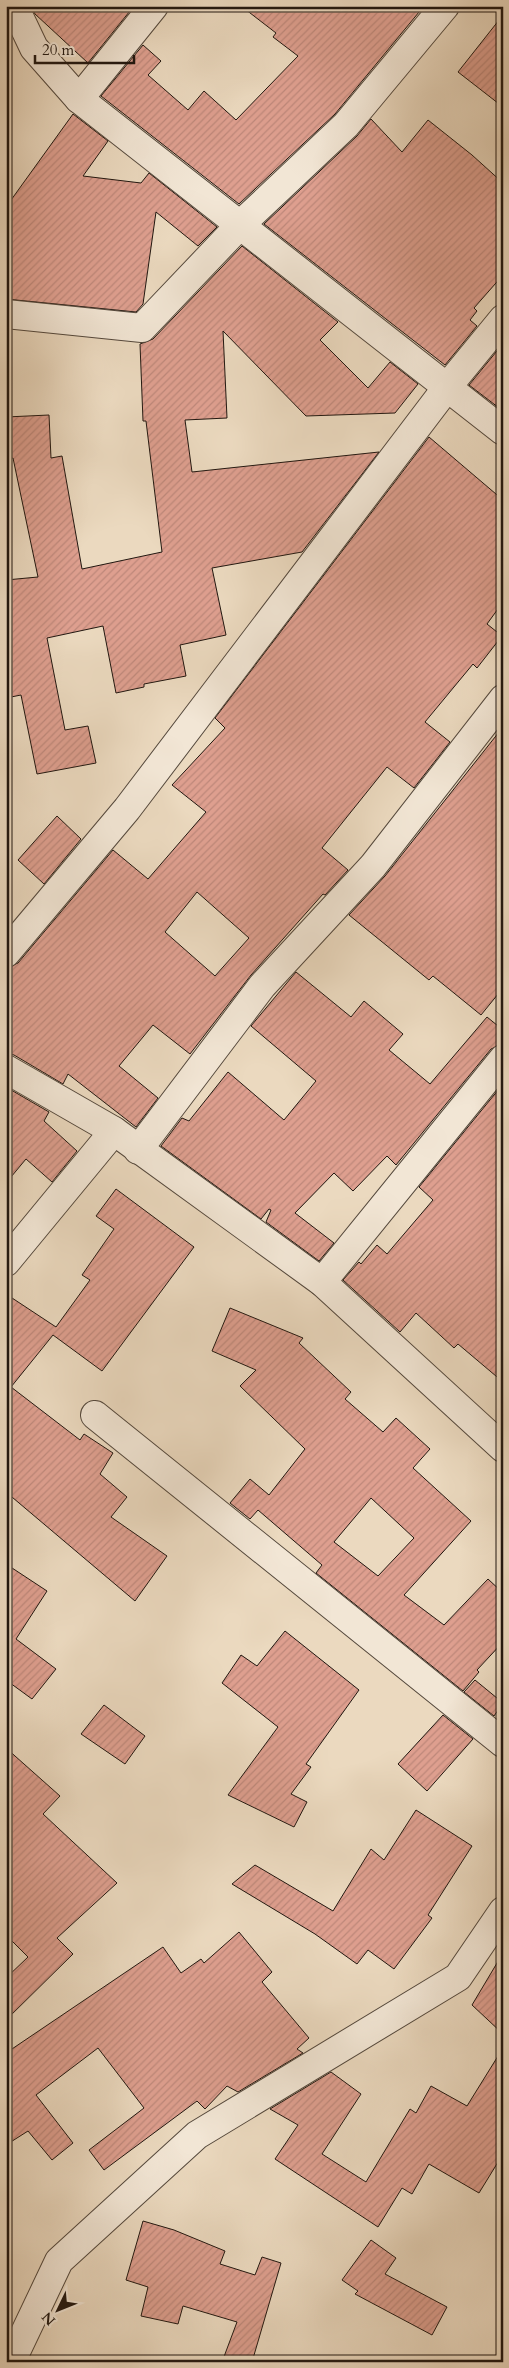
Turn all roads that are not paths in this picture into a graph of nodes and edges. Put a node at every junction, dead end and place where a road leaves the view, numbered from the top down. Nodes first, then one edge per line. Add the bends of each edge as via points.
1 (14, 6) edge
2 (154, 6) edge
3 (445, 6) edge
4 (79, 99) junction
5 (240, 225) junction
6 (6, 314) edge
7 (503, 319) edge
8 (448, 386) junction
9 (503, 431) edge
10 (503, 699) edge
11 (6, 953) edge
12 (503, 1059) edge
13 (6, 1069) edge
14 (114, 1131) junction
15 (138, 1150) junction
16 (6, 1262) edge
17 (322, 1282) junction
18 (95, 1415) dead end
19 (503, 1448) edge
20 (503, 1743) edge
21 (503, 1911) edge
22 (11, 2362) edge

1 - 4 street via 34,48
2 - 4 street
3 - 5 street via 346,125
4 - 5 street
5 - 6 street via 142,328
5 - 8 street
7 - 8 street
8 - 9 street
8 - 11 street via 127,809
10 - 15 street via 373,866 262,986
12 - 17 street
13 - 14 street
14 - 15 street
14 - 16 street
15 - 17 street
17 - 19 street
18 - 20 street
21 - 22 street via 458,1976 197,2135 66,2254 59,2261

